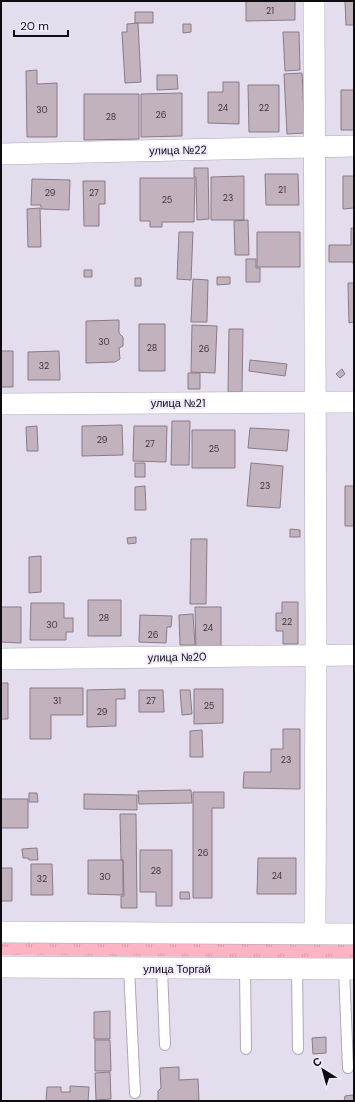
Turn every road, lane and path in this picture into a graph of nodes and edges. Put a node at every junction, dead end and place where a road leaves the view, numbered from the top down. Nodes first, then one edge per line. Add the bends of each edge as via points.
1 (314, 1) edge
2 (354, 146) edge
3 (314, 147) junction
4 (1, 154) edge
5 (354, 402) edge
6 (315, 403) junction
7 (1, 404) edge
8 (316, 654) junction
9 (354, 655) edge
10 (1, 659) edge
11 (1, 932) edge
12 (314, 933) junction
13 (354, 934) edge
14 (1, 967) edge
15 (130, 968) junction
16 (162, 969) junction
17 (245, 969) junction
18 (297, 969) junction
19 (349, 969) edge
20 (165, 1045) dead end
21 (298, 1048) dead end
22 (246, 1049) dead end
23 (348, 1068) dead end
24 (135, 1093) dead end

1 - 3 street
2 - 3 street, улица №22
3 - 4 street, улица №22
3 - 6 street
5 - 6 street, улица №21
6 - 7 street, улица №21
6 - 8 street
8 - 9 street, улица №20
8 - 10 street, улица №20
8 - 12 street
11 - 12 street
12 - 13 street
14 - 15 street, улица Торгай
15 - 16 street, улица Торгай
15 - 24 lane
16 - 17 street, улица Торгай
16 - 20 lane
17 - 18 street, улица Торгай
17 - 22 lane
18 - 19 street, улица Торгай
18 - 21 lane
19 - 23 lane

